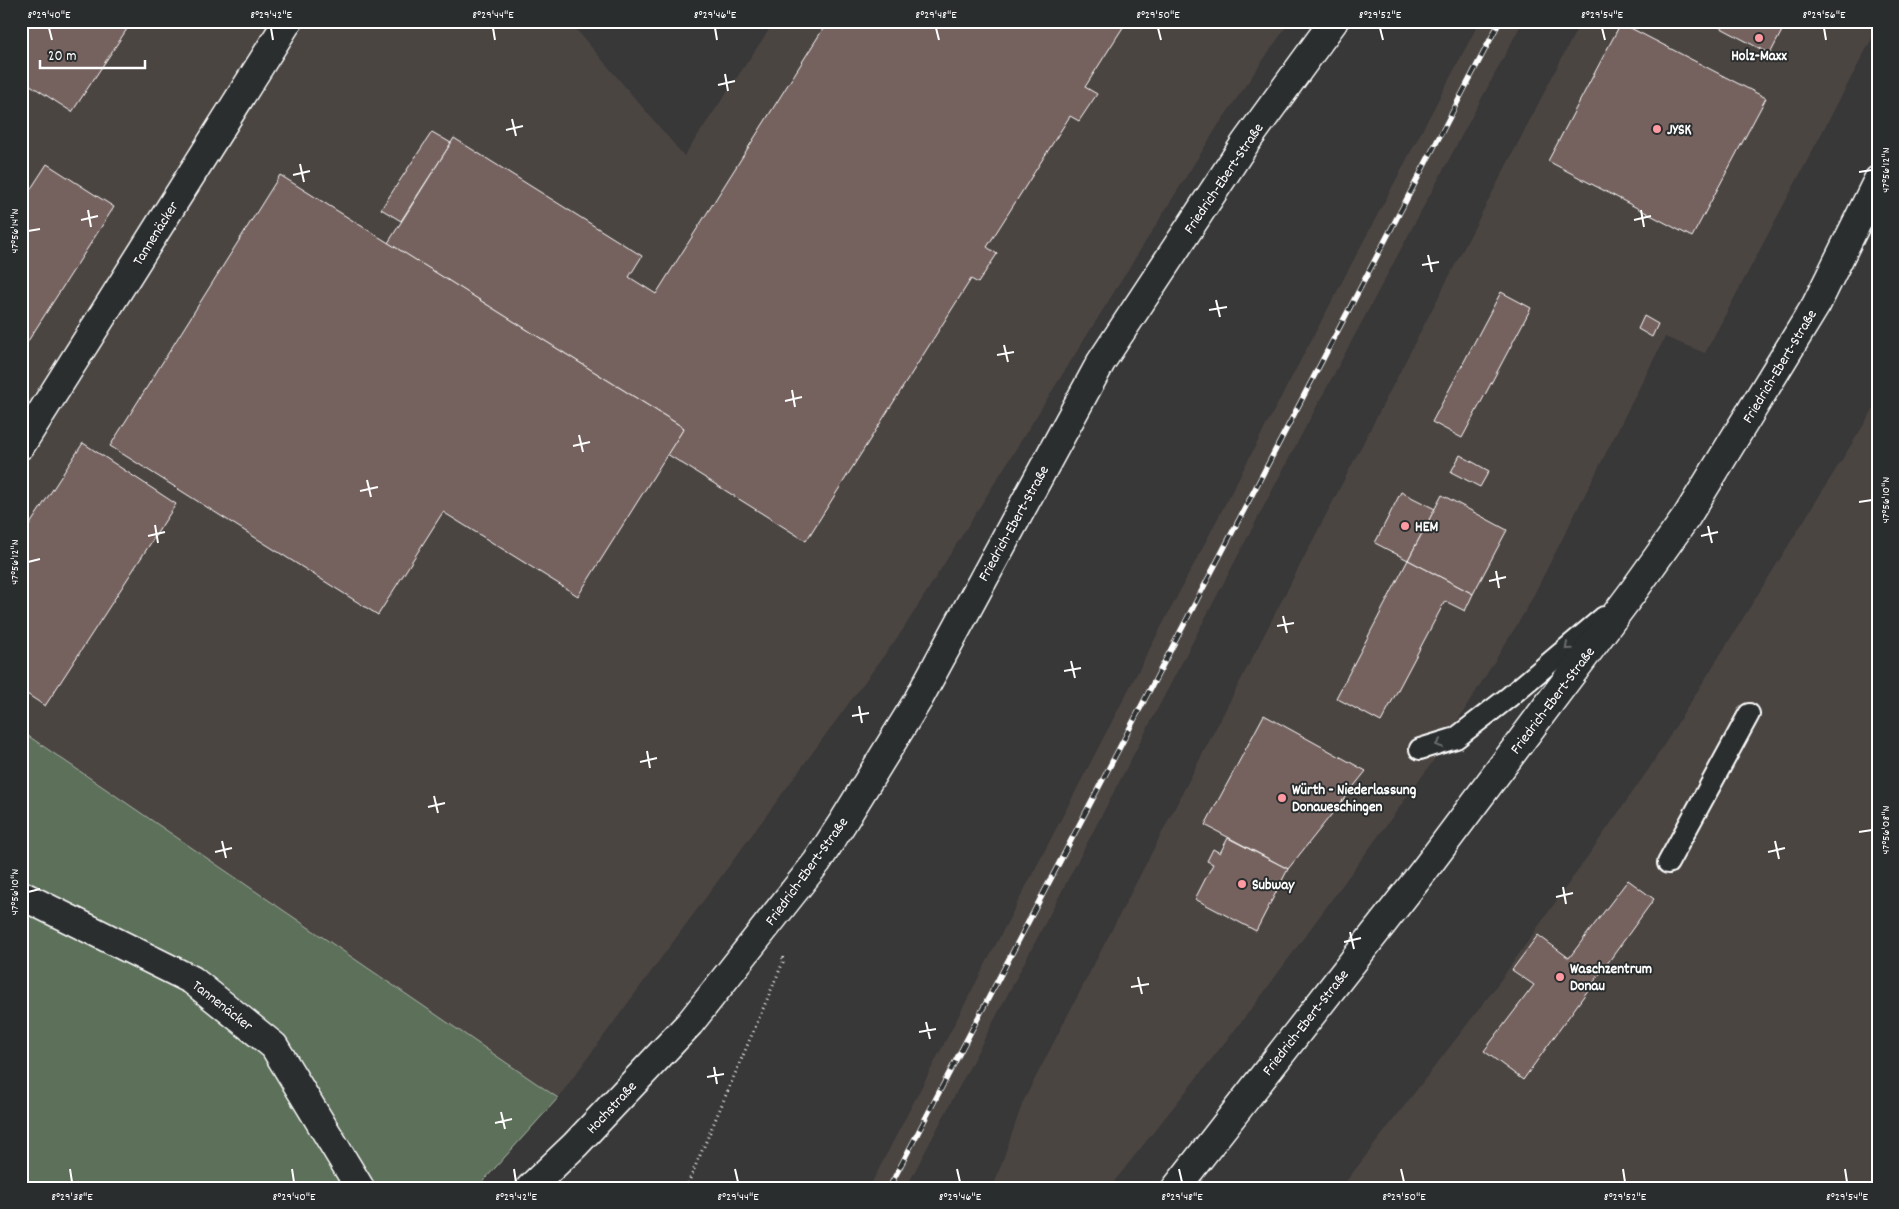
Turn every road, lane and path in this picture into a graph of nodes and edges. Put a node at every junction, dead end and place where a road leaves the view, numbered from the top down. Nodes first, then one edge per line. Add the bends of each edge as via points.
1 (288, 21) edge
2 (1334, 21) edge
3 (1878, 180) edge
4 (21, 445) edge
5 (1632, 593) junction
6 (1749, 714) dead end
7 (1420, 749) dead end
8 (1668, 863) dead end
9 (21, 895) edge
10 (764, 930) junction
11 (690, 1023) joint
12 (360, 1188) edge
13 (530, 1188) edge
14 (686, 1188) edge
15 (1176, 1188) edge

1 - 4 street, Tannenäcker
2 - 10 street, Friedrich-Ebert-Straße via 1246,142 1101,362 918,700 822,854
3 - 5 street, Friedrich-Ebert-Straße via 1811,314 1687,516
5 -> 7 lane via 1456,738
5 - 15 street, Friedrich-Ebert-Straße via 1426,868
6 - 8 lane
9 - 12 street, Tannenäcker via 192,980 274,1046
10 - 11 street, Friedrich-Ebert-Straße
10 - 14 path via 784,960
11 - 13 street, Hochstraße

